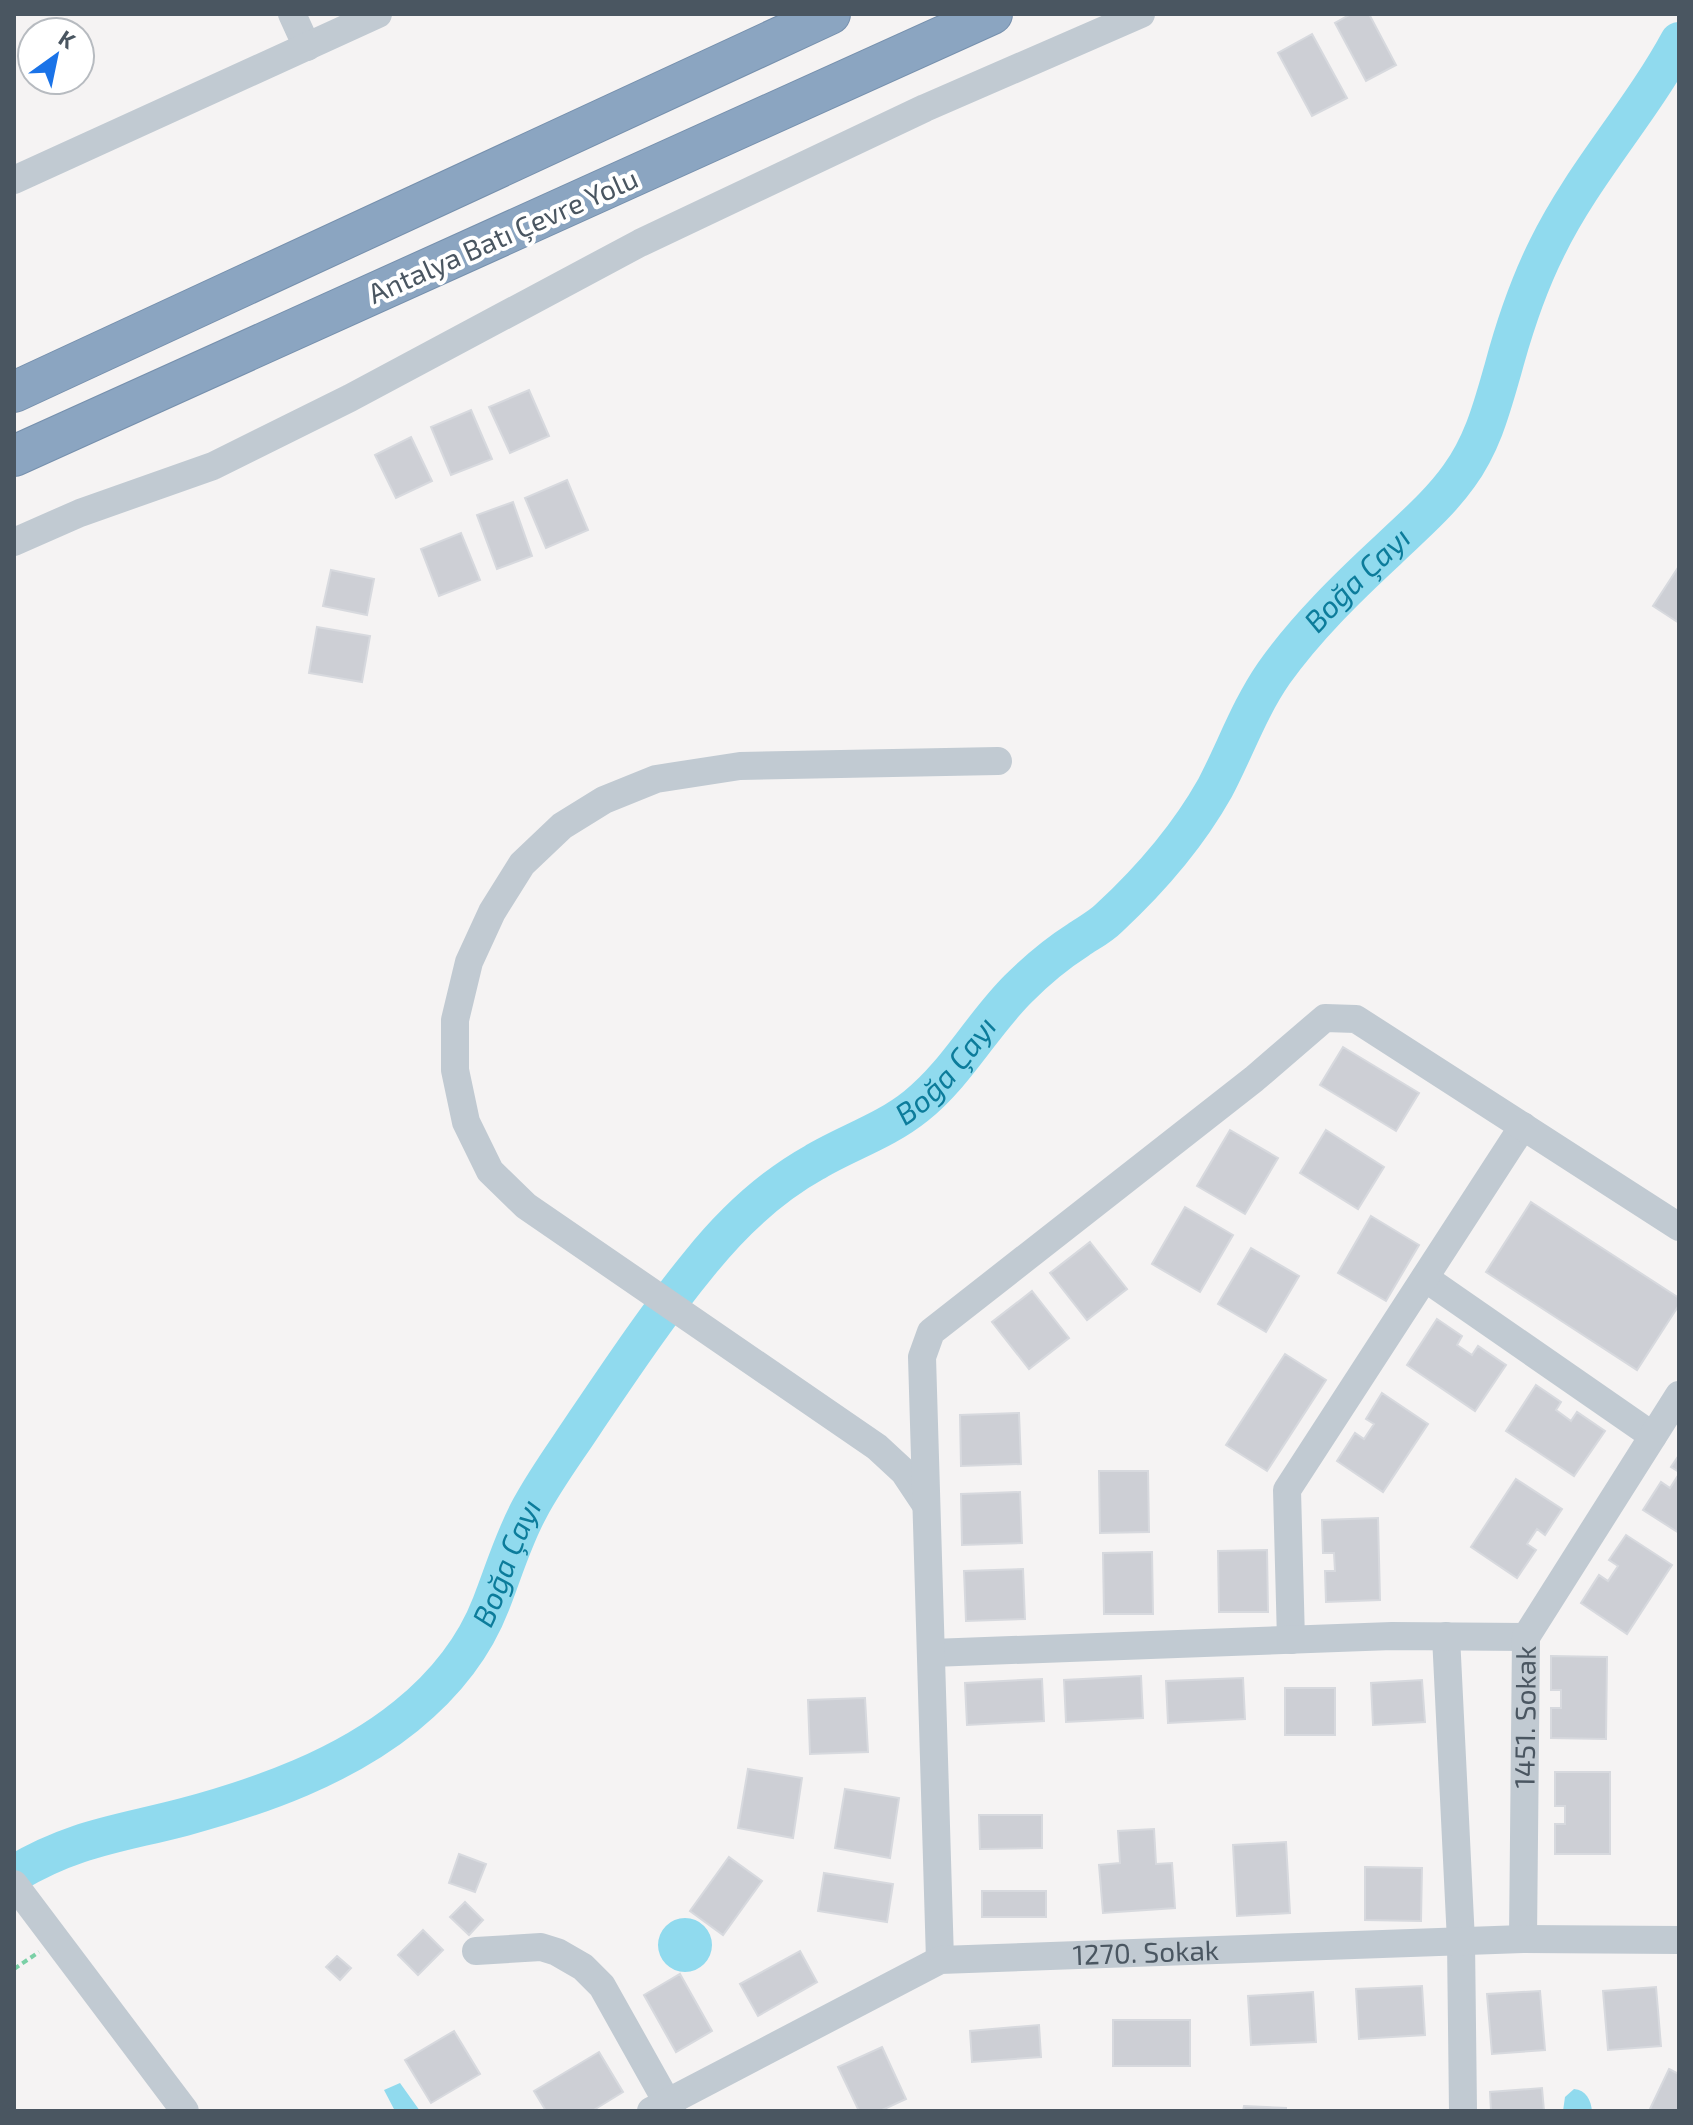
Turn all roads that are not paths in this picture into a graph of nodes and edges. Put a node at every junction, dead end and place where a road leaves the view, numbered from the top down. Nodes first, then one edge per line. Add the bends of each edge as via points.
1 (292, 14) edge
2 (378, 14) edge
3 (830, 14) edge
4 (992, 14) edge
5 (1141, 14) edge
6 (307, 47) junction
7 (14, 180) edge
8 (14, 392) edge
9 (14, 456) edge
10 (14, 542) edge
11 (998, 761) dead end
12 (1523, 1126) junction
13 (1679, 1227) edge
14 (1425, 1278) junction
15 (1679, 1395) edge
16 (1653, 1436) junction
17 (927, 1505) junction
18 (1446, 1636) junction
19 (1526, 1637) junction
20 (1291, 1640) junction
21 (932, 1653) junction
22 (14, 1884) edge
23 (1523, 1939) junction
24 (1679, 1940) edge
25 (1461, 1941) junction
26 (476, 1951) dead end
27 (940, 1960) junction
28 (664, 2108) edge
29 (185, 2111) edge
30 (1463, 2111) edge

1 - 6 street
2 - 6 street
3 - 8 highway
4 - 9 highway, Antalya Batı Çevre Yolu
5 - 10 street via 925,108 640,243 213,466
6 - 7 street
11 - 17 street via 740,766 656,779 604,800 562,826 522,864 469,962 455,1020 455,1070 466,1122 490,1171 526,1206 877,1447 904,1472
12 - 13 street
12 - 14 street
12 - 17 street via 1356,1019 1325,1018 931,1332 922,1357
14 - 16 street
14 - 20 street via 1287,1490
15 - 16 street, 1451. Sokak
16 - 19 street, 1451. Sokak
17 - 21 street
18 - 19 street
18 - 20 street
18 - 25 street
19 - 23 street, 1451. Sokak
20 - 21 street
21 - 27 street
22 - 29 street
23 - 24 street, 1270. Sokak
23 - 25 street, 1270. Sokak
25 - 27 street, 1270. Sokak
25 - 30 street
26 - 28 street via 541,1947 583,1967 602,1986
27 - 28 street, 1270. Sokak

